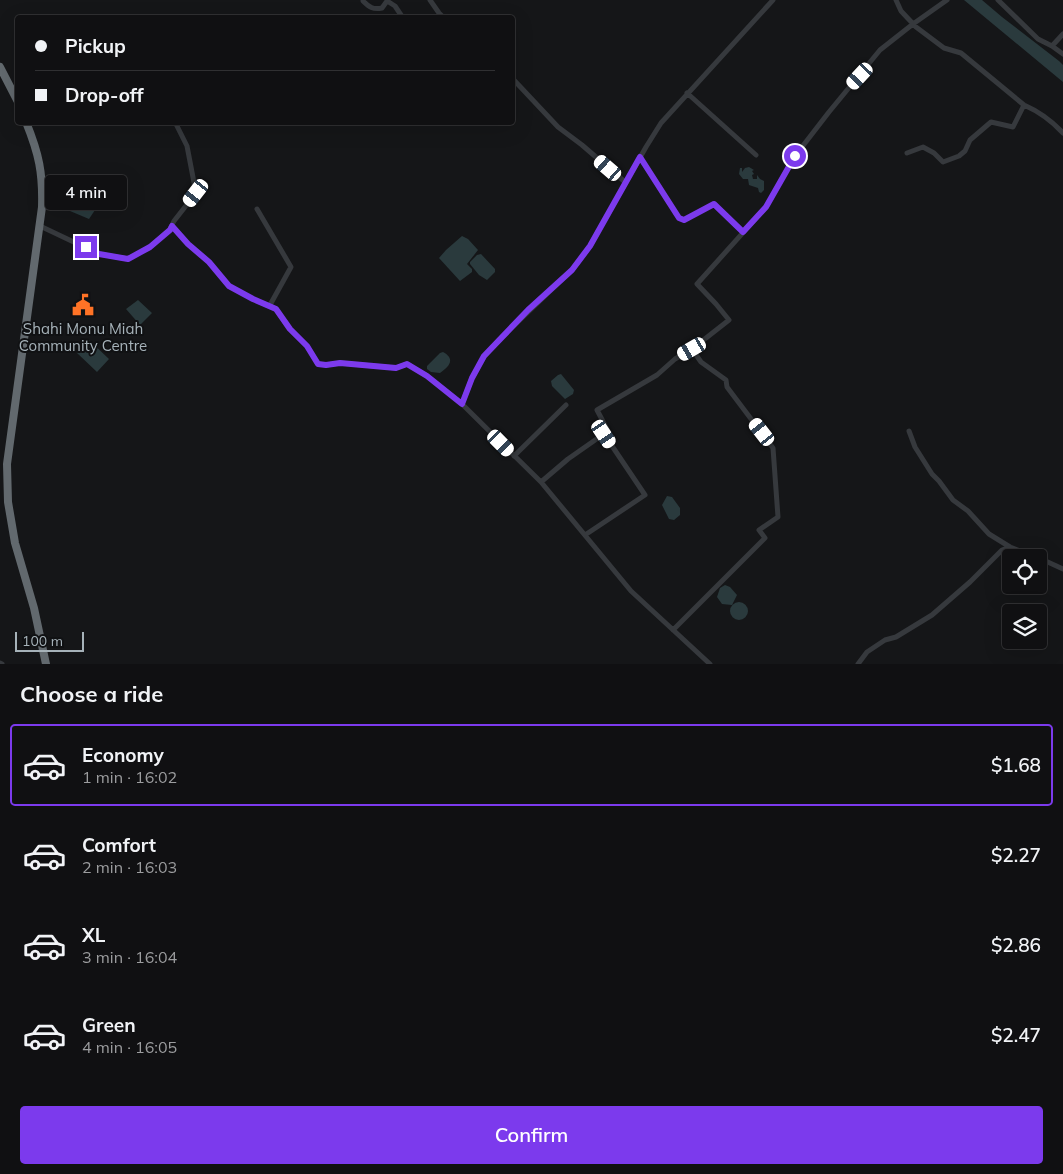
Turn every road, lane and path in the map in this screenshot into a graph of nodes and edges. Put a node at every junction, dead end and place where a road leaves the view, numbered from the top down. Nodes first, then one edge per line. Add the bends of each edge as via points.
1 (363, 0) edge
2 (430, 0) edge
3 (773, 0) edge
4 (896, 0) edge
5 (947, 0) edge
6 (998, 0) edge
7 (401, 15) edge
8 (441, 15) edge
9 (912, 24) junction
10 (1063, 34) edge
11 (1052, 46) junction
12 (1063, 54) edge
13 (0, 67) edge
14 (515, 81) edge
15 (687, 93) junction
16 (15, 96) edge
17 (1024, 105) junction
18 (27, 125) edge
19 (176, 125) edge
20 (1063, 133) edge
21 (906, 153) dead end
22 (756, 155) dead end
23 (640, 157) junction
24 (625, 182) junction
25 (257, 209) dead end
26 (40, 226) junction
27 (172, 226) junction
28 (743, 232) junction
29 (270, 305) junction
30 (692, 349) junction
31 (462, 404) junction
32 (566, 405) dead end
33 (909, 431) dead end
34 (604, 434) junction
35 (514, 456) junction
36 (541, 482) junction
37 (585, 535) junction
38 (1010, 547) junction
39 (1015, 549) edge
40 (1047, 562) edge
41 (1063, 569) edge
42 (673, 630) junction
43 (861, 662) edge
44 (46, 664) edge
45 (710, 664) edge

1 - 7 street via 375,10 382,8 387,1
2 - 8 street
3 - 15 street
4 - 9 street
5 - 9 street
6 - 11 street via 1038,39
9 - 17 street via 944,48 961,53
9 - 28 street via 880,50 828,112 795,156 766,207
10 - 11 street
11 - 12 street
13 - 16 highway
14 - 24 street via 558,127
15 - 22 street
15 - 23 street via 661,123
17 - 20 street via 1042,113
17 - 21 street via 1013,127 991,122 970,140 959,156 943,162 923,147
18 - 26 highway via 40,160 43,181
19 - 27 street via 187,146 196,193
23 - 24 street
23 - 28 street via 679,218 684,220 714,204
24 - 31 street via 590,246 572,270 484,356
25 - 29 street via 290,268
26 - 27 street via 99,254 128,259 150,247
26 - 44 highway via 6,464 15,543
27 - 29 street via 229,286
28 - 30 street via 697,284 728,320
29 - 31 street via 307,346 318,364 348,363 396,368 407,364
30 - 34 street via 597,410 608,431
30 - 42 street via 701,362 726,380 727,387 773,448 778,517 759,530 765,538
31 - 35 street
32 - 35 street
33 - 38 street via 914,447 953,500 989,534
34 - 36 street
34 - 37 street via 645,495
35 - 36 street
36 - 37 street
37 - 42 street via 631,591
38 - 39 street
38 - 43 street via 1002,550 932,615 896,637 885,640 867,652
40 - 41 street
42 - 45 street

